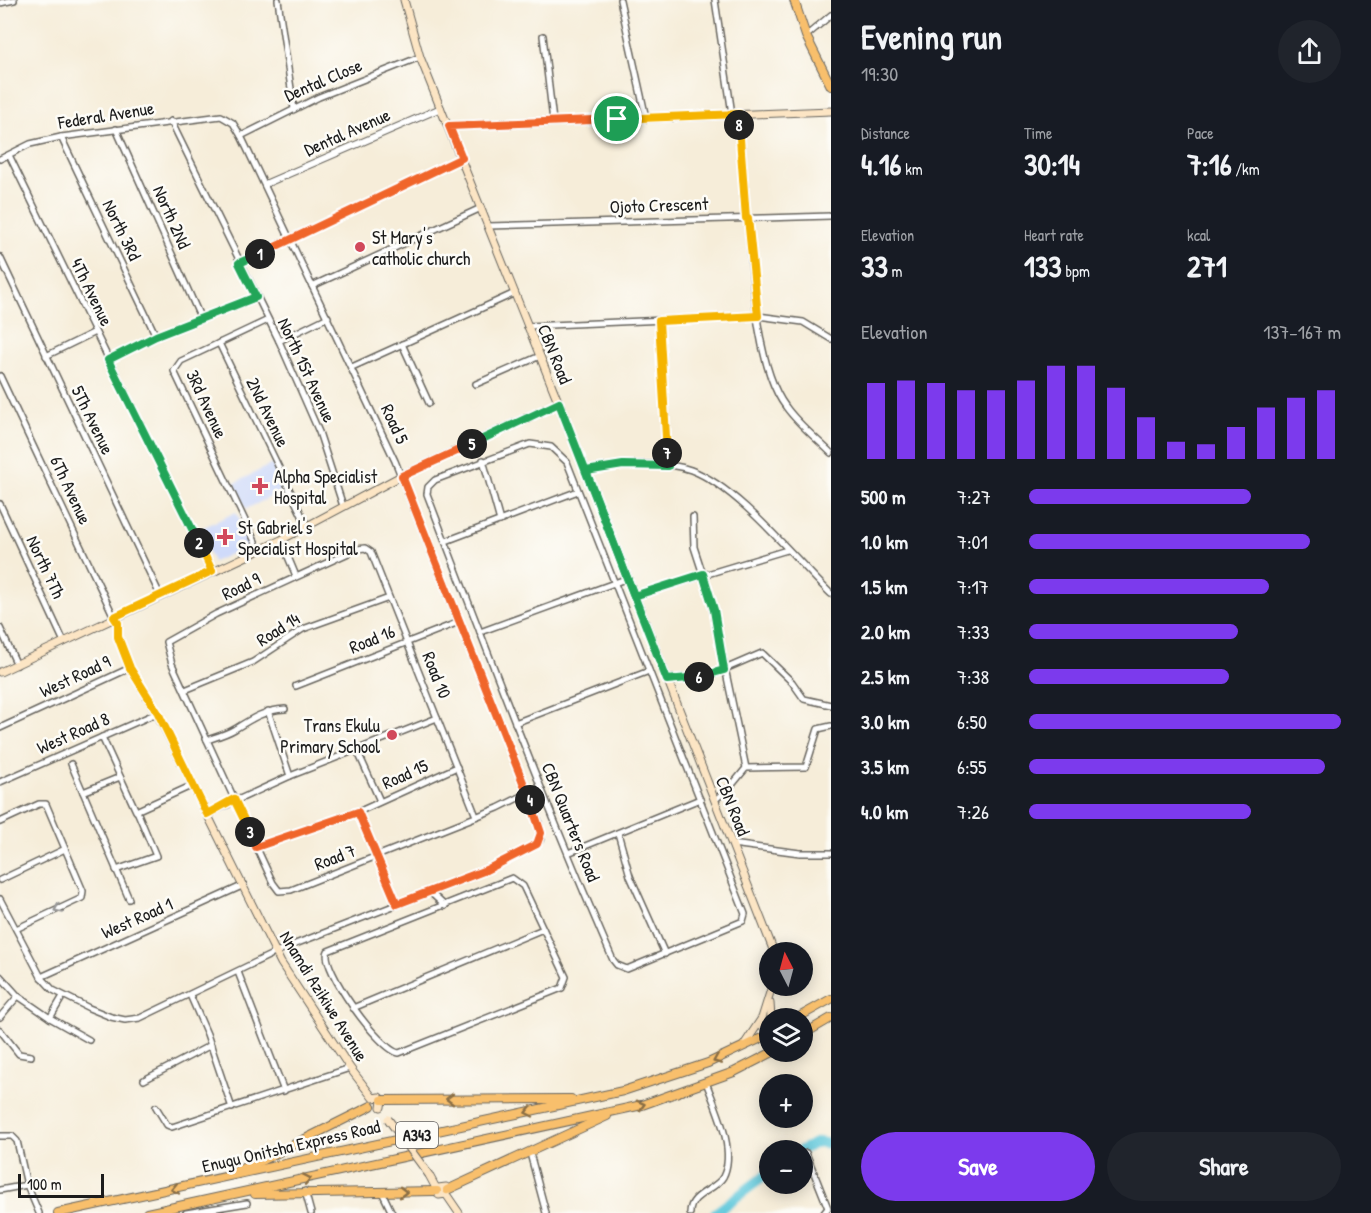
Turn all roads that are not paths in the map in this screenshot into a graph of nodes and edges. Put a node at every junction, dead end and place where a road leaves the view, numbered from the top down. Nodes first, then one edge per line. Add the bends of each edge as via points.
1 (14, 0) edge
2 (278, 0) edge
3 (404, 0) edge
4 (620, 0) edge
5 (715, 0) edge
6 (794, 0) edge
7 (0, 3) edge
8 (831, 15) edge
9 (543, 36) dead end
10 (806, 36) junction
11 (420, 57) junction
12 (830, 79) edge
13 (441, 108) junction
14 (294, 109) junction
15 (831, 111) edge
16 (736, 114) junction
17 (221, 116) joint
18 (646, 118) junction
19 (171, 121) junction
20 (553, 121) junction
21 (449, 126) junction
22 (116, 129) junction
23 (241, 136) junction
24 (61, 137) junction
25 (9, 155) junction
26 (462, 158) junction
27 (0, 159) edge
28 (265, 184) junction
29 (481, 208) junction
30 (831, 216) edge
31 (747, 218) junction
32 (489, 226) junction
33 (289, 240) junction
34 (0, 257) edge
35 (239, 263) junction
36 (312, 286) junction
37 (515, 293) junction
38 (256, 297) junction
39 (758, 316) junction
40 (328, 317) junction
41 (201, 319) junction
42 (268, 320) junction
43 (659, 321) junction
44 (528, 326) junction
45 (95, 332) junction
46 (156, 336) junction
47 (831, 339) edge
48 (279, 341) junction
49 (219, 343) junction
50 (402, 344) junction
51 (46, 356) junction
52 (540, 356) junction
53 (108, 360) junction
54 (352, 367) junction
55 (1, 378) edge
56 (476, 384) dead end
57 (429, 403) dead end
58 (559, 403) junction
59 (831, 453) edge
60 (483, 460) junction
61 (668, 466) junction
62 (586, 471) junction
63 (402, 476) junction
64 (578, 491) junction
65 (0, 504) edge
66 (343, 506) junction
67 (693, 517) dead end
68 (500, 521) junction
69 (307, 525) junction
70 (281, 540) junction
71 (446, 541) junction
72 (365, 548) joint
73 (259, 550) junction
74 (786, 550) junction
75 (212, 571) junction
76 (703, 574) junction
77 (296, 576) junction
78 (628, 578) junction
79 (614, 583) junction
80 (831, 594) edge
81 (160, 595) junction
82 (634, 596) junction
83 (389, 598) junction
84 (114, 617) junction
85 (459, 622) junction
86 (0, 628) edge
87 (480, 632) junction
88 (407, 641) junction
89 (64, 642) junction
90 (166, 642) joint
91 (17, 665) junction
92 (130, 668) junction
93 (724, 670) junction
94 (649, 671) junction
95 (0, 672) edge
96 (667, 680) junction
97 (296, 686) dead end
98 (185, 690) junction
99 (831, 705) edge
100 (285, 709) dead end
101 (268, 711) junction
102 (158, 713) junction
103 (437, 717) junction
104 (515, 723) junction
105 (831, 726) edge
106 (0, 728) edge
107 (102, 737) junction
108 (207, 740) junction
109 (357, 750) junction
110 (71, 764) dead end
111 (457, 766) junction
112 (746, 768) junction
113 (290, 776) junction
114 (120, 777) junction
115 (0, 782) edge
116 (193, 785) junction
117 (83, 792) junction
118 (528, 793) junction
119 (234, 799) junction
120 (700, 800) junction
121 (715, 800) junction
122 (380, 801) junction
123 (137, 811) junction
124 (358, 812) junction
125 (207, 814) junction
126 (476, 816) junction
127 (0, 822) edge
128 (618, 833) junction
129 (732, 844) junction
130 (256, 847) junction
131 (65, 849) junction
132 (568, 853) junction
133 (831, 853) edge
134 (378, 856) junction
135 (116, 870) junction
136 (0, 879) edge
137 (244, 885) junction
138 (430, 892) junction
139 (0, 898) edge
140 (129, 899) dead end
141 (397, 904) junction
142 (445, 906) junction
143 (16, 929) junction
144 (543, 929) junction
145 (770, 942) edge
146 (276, 953) junction
147 (665, 954) junction
148 (238, 972) junction
149 (0, 976) edge
150 (41, 977) junction
151 (190, 995) junction
152 (18, 996) junction
153 (63, 996) junction
154 (769, 998) joint
155 (831, 999) edge
156 (353, 1008) junction
157 (770, 1008) edge
158 (813, 1009) edge
159 (0, 1017) edge
160 (50, 1018) junction
161 (831, 1018) edge
162 (813, 1029) edge
163 (0, 1030) edge
164 (89, 1040) dead end
165 (759, 1040) edge
166 (211, 1045) junction
167 (742, 1049) junction
168 (31, 1056) dead end
169 (759, 1059) edge
170 (350, 1068) junction
171 (144, 1080) dead end
172 (706, 1082) junction
173 (284, 1091) junction
174 (592, 1099) junction
175 (377, 1103) junction
176 (156, 1107) dead end
177 (232, 1108) junction
178 (617, 1111) junction
179 (0, 1136) edge
180 (531, 1157) dead end
181 (813, 1170) edge
182 (206, 1182) junction
183 (27, 1185) junction
184 (442, 1190) junction
185 (0, 1191) edge
186 (305, 1191) junction
187 (382, 1192) junction
188 (240, 1193) junction
189 (247, 1203) dead end
190 (39, 1213) edge
191 (58, 1213) edge
192 (147, 1213) edge
193 (186, 1213) edge
194 (311, 1213) edge
195 (392, 1213) edge
196 (459, 1213) edge
197 (546, 1213) edge
198 (690, 1213) edge
199 (824, 1213) edge

1 - 7 street
2 - 14 street
3 - 11 main road, CBN Road
4 - 18 street
5 - 16 street
6 - 10 main road
8 - 10 street
9 - 20 street
10 - 12 main road
11 - 13 main road, CBN Road
11 - 14 street, Dental Close
13 - 21 main road, CBN Road
13 - 28 street, Dental Avenue
14 - 23 street, Dental Close
15 - 16 main road
16 - 18 main road
16 - 31 street
17 - 19 street, Federal Avenue
17 - 23 street, Road 5 via 233,123
18 - 20 main road
19 - 22 street, Federal Avenue
19 - 35 street, North 1St Avenue
20 - 21 main road
21 - 26 main road, CBN Road
22 - 24 street, Federal Avenue
22 - 41 street, North 2Nd
23 - 28 street, Road 5
24 - 25 street, Federal Avenue via 30,144
24 - 46 street, North 3Rd
25 - 27 street, Federal Avenue
25 - 45 street, 4Th Avenue
26 - 29 main road, CBN Road
26 - 33 street
28 - 33 street, Road 5
29 - 32 main road, CBN Road
29 - 36 street
30 - 31 street, Ojoto Crescent
31 - 32 street, Ojoto Crescent
31 - 39 street
32 - 37 main road, CBN Road
33 - 35 street
33 - 36 street, Road 5
34 - 51 street, 5Th Avenue
35 - 38 street, North 1St Avenue
36 - 40 street, Road 5
37 - 44 main road, CBN Road
37 - 50 street
38 - 41 street
38 - 42 street, North 1St Avenue
39 - 43 street
39 - 47 street via 803,322
39 - 59 street via 769,370 784,405
40 - 48 street
40 - 54 street, Road 5
41 - 46 street
42 - 48 street, North 1St Avenue
42 - 49 street, 3Rd Avenue
43 - 44 street
43 - 61 street
44 - 52 main road, CBN Road
45 - 51 street
45 - 53 street, 4Th Avenue
46 - 53 street
48 - 66 street, North 1St Avenue via 320,432
49 - 69 street, 2Nd Avenue
49 - 73 street, 3Rd Avenue via 181,361 174,371
50 - 54 street
50 - 57 street
51 - 81 street, 5Th Avenue
52 - 56 street
52 - 58 main road, CBN Road
53 - 75 street, 4Th Avenue
54 - 63 street, Road 5
55 - 84 street, 6Th Avenue
58 - 62 main road, CBN Road
58 - 63 main road
60 - 64 street, CBN Quarters Road via 519,446 541,444 561,454
60 - 68 street
60 - 71 street, CBN Quarters Road via 435,480 428,487 427,494
61 - 62 street via 623,465
61 - 74 street via 690,470 713,482
62 - 78 main road, CBN Road
63 - 66 main road
63 - 85 street, Road 5
64 - 68 street
64 - 79 street, CBN Quarters Road
65 - 89 street, North 7Th
66 - 69 main road
67 - 76 street via 694,547
68 - 71 street
69 - 70 main road
70 - 73 main road
70 - 77 street
71 - 87 street, CBN Quarters Road
72 - 77 street, Road 9
72 - 83 street, Road 10 via 371,552
73 - 75 main road
74 - 76 street
74 - 80 street
75 - 81 main road
76 - 82 street
76 - 93 street via 714,610
77 - 90 street, Road 9
78 - 79 street
78 - 82 main road, CBN Road
79 - 87 street
79 - 94 street, CBN Quarters Road
81 - 84 main road
82 - 96 main road, CBN Road
83 - 88 street, Road 10
83 - 98 street, Road 14 via 303,629 253,662
84 - 89 main road
84 - 92 main road, Nnamdi Azikiwe Avenue
85 - 88 street, Road 16
85 - 118 street, Road 5
86 - 91 street
87 - 104 street, CBN Quarters Road
88 - 97 street, Road 16
88 - 103 street, Road 10
89 - 91 main road
90 - 98 street, Road 7
91 - 95 main road
92 - 102 main road, Nnamdi Azikiwe Avenue
92 - 106 street, West Road 9
93 - 96 street
93 - 99 street via 762,653 804,699
93 - 112 street
94 - 104 street
94 - 120 street, CBN Quarters Road
96 - 121 main road, CBN Road
98 - 108 street, Road 7
100 - 101 street
101 - 108 street
101 - 113 street
102 - 107 street, West Road 8
102 - 116 main road, Nnamdi Azikiwe Avenue
103 - 109 street
103 - 111 street, Road 10
104 - 132 street, CBN Quarters Road
105 - 112 street via 818,729 806,767
107 - 114 street
107 - 115 street, West Road 8
108 - 119 street, Road 7
109 - 113 street
109 - 122 street
110 - 117 street
111 - 122 street, Road 15
111 - 126 street, Road 10
112 - 121 street
113 - 119 street
114 - 117 street
114 - 123 street
116 - 123 street
116 - 125 main road, Nnamdi Azikiwe Avenue
117 - 135 street
118 - 126 street, Road 7
118 - 138 street, Road 5 via 539,822 541,839 537,844
119 - 125 street
119 - 130 street, Road 7
120 - 128 street
120 - 147 street, CBN Quarters Road via 745,918
121 - 129 main road, CBN Road
122 - 124 street, Road 15
123 - 135 street via 156,856
124 - 130 street, Road 15
124 - 134 street
125 - 137 main road, Nnamdi Azikiwe Avenue
126 - 134 street, Road 7
127 - 131 street via 46,804
128 - 132 street
128 - 147 street via 630,876
129 - 133 street
129 - 145 main road, CBN Road
130 - 134 street, Road 7 via 273,884 283,892
131 - 136 street
131 -> 143 street via 83,891 82,898
132 - 147 street, CBN Quarters Road via 617,965 627,969
134 - 141 street
135 - 140 street
137 - 146 main road, Nnamdi Azikiwe Avenue
137 - 150 street, West Road 1
138 - 141 street
138 - 142 street
139 - 143 street
141 - 146 street
142 - 144 street via 515,878 523,886
142 - 156 street via 328,951 326,961
143 - 150 street
144 - 156 street
144 - 156 street via 566,977 565,984 530,1003 399,1053 393,1053 380,1042
146 - 148 street
146 - 170 main road, Nnamdi Azikiwe Avenue
148 - 151 street
148 - 173 street
149 - 152 street
150 - 153 street
151 - 153 street via 140,1018 125,1020
151 - 166 street
152 - 159 street
152 - 160 street
153 - 160 street
154 - 157 main road
154 - 167 main road via 762,1018
155 - 158 main road
160 - 164 street
161 - 162 main road
163 - 168 street via 19,1054
165 - 167 main road, Enugu Onitsha Express Road / A343
166 - 171 street
166 - 177 street
167 -> 174 main road, Enugu Onitsha Express Road / A343 via 681,1074
169 - 172 main road, Enugu Onitsha Express Road / A343
170 - 173 street
170 - 175 main road, Nnamdi Azikiwe Avenue
178 -> 172 main road, Enugu Onitsha Express Road / A343 via 664,1099
172 - 198 street via 726,1144 727,1164 722,1179 697,1198
173 - 177 street
174 -> 175 main road
174 -> 182 main road, Enugu Onitsha Express Road / A343
175 - 182 main road via 263,1160
175 - 184 main road, Nnamdi Azikiwe Avenue, bridge
176 - 177 street via 172,1127
178 - 184 main road
188 -> 178 main road, Enugu Onitsha Express Road / A343
179 - 183 street via 12,1136 17,1141
180 - 197 street
181 - 199 street via 828,1208
182 -> 191 main road, Enugu Onitsha Express Road / A343
183 - 185 street
183 - 190 street
187 -> 184 main road
184 - 196 main road
186 - 187 main road
186 - 188 main road
186 - 194 street
187 - 195 street
188 - 192 main road, Enugu Onitsha Express Road / A343
189 - 193 street

